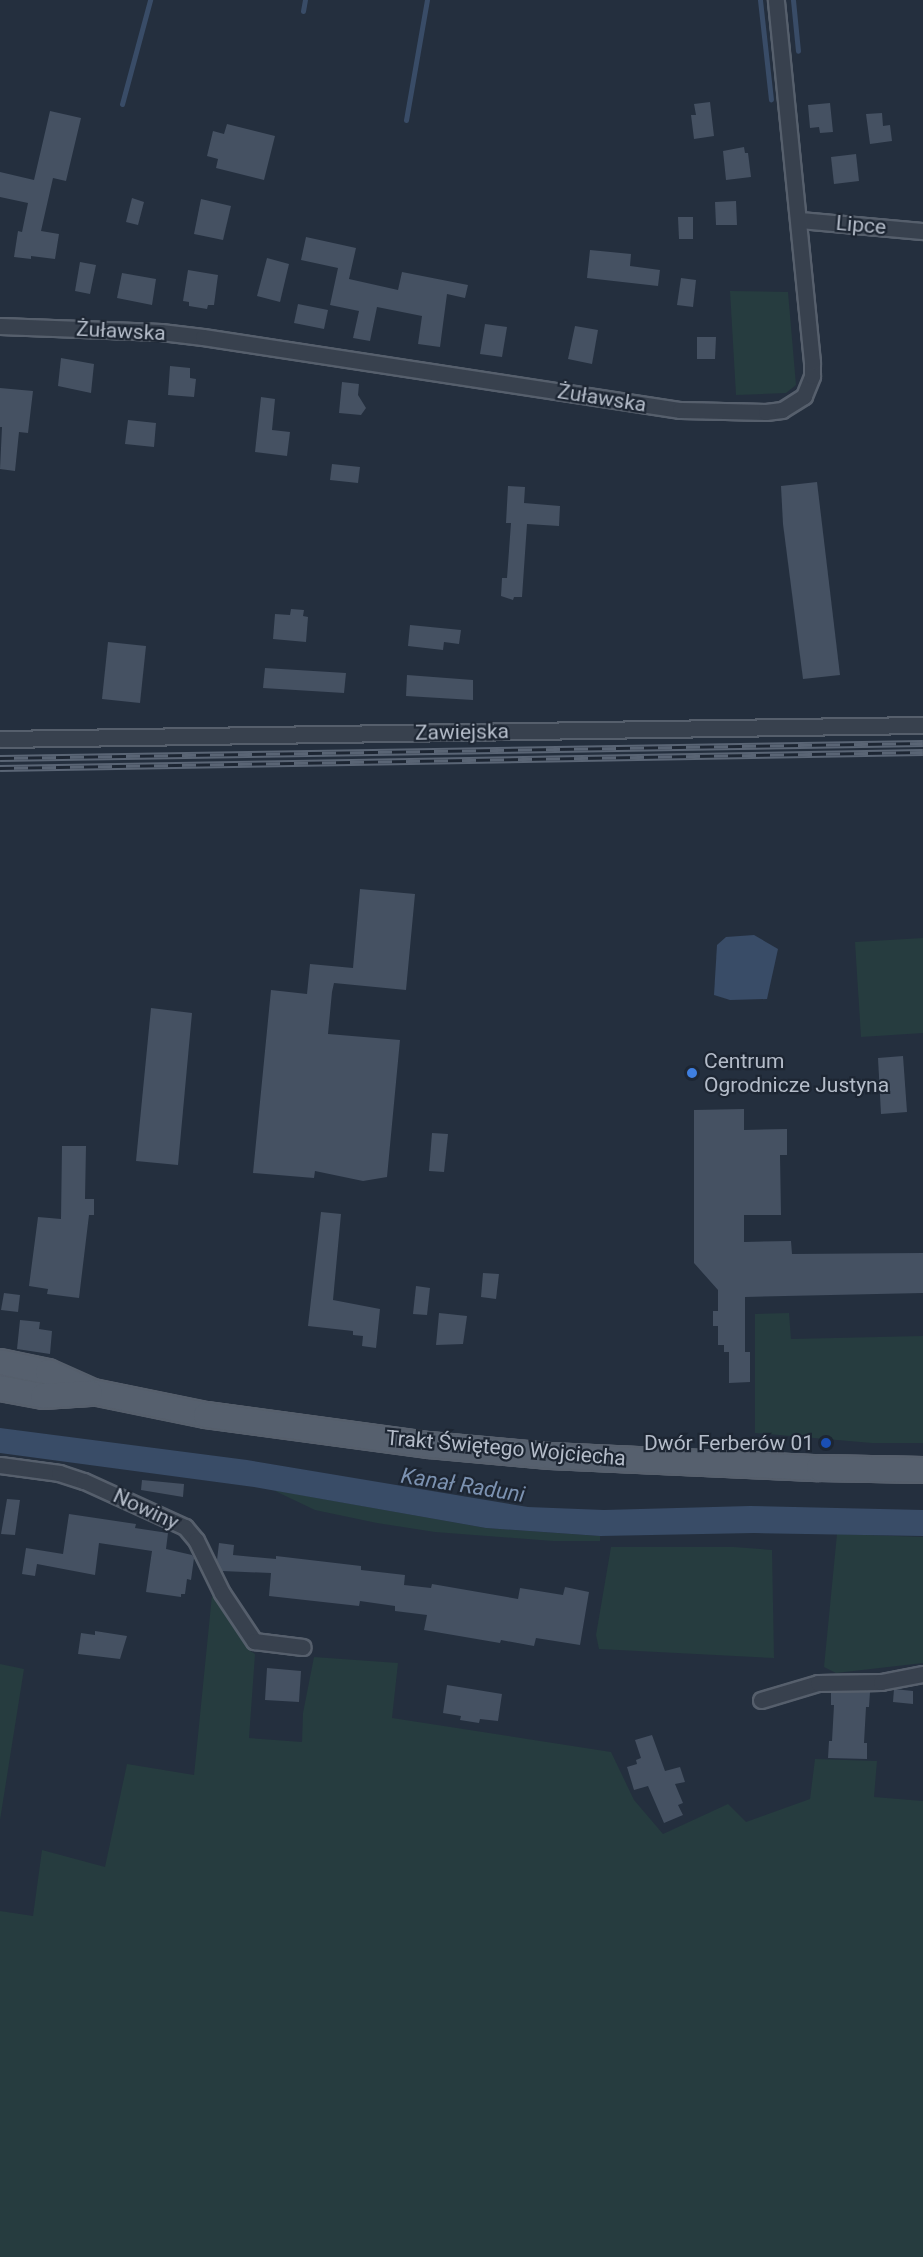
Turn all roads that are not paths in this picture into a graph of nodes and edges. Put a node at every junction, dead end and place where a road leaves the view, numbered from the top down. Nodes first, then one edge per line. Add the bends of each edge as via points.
1 (776, 0) edge
2 (799, 219) junction
3 (923, 231) edge
4 (0, 326) edge
5 (923, 725) edge
6 (0, 739) edge
7 (0, 1362) edge
8 (0, 1388) edge
9 (93, 1392) junction
10 (0, 1465) edge
11 (923, 1470) edge
12 (303, 1647) dead end
13 (923, 1674) edge
14 (761, 1700) dead end

1 - 2 street, Żuławska
2 - 3 street, Lipce
2 - 4 street, Żuławska via 812,376 804,396 793,405 766,412 680,410 161,332
5 - 6 street, Zawiejska
7 - 9 main road, Trakt Świętego Wojciecha via 48,1372
8 - 9 main road, Trakt Świętego Wojciecha via 43,1396
9 - 11 main road, Trakt Świętego Wojciecha via 206,1415 489,1451
10 - 12 street, Nowiny via 76,1478 185,1527 254,1641
13 - 14 street via 881,1682 818,1683

